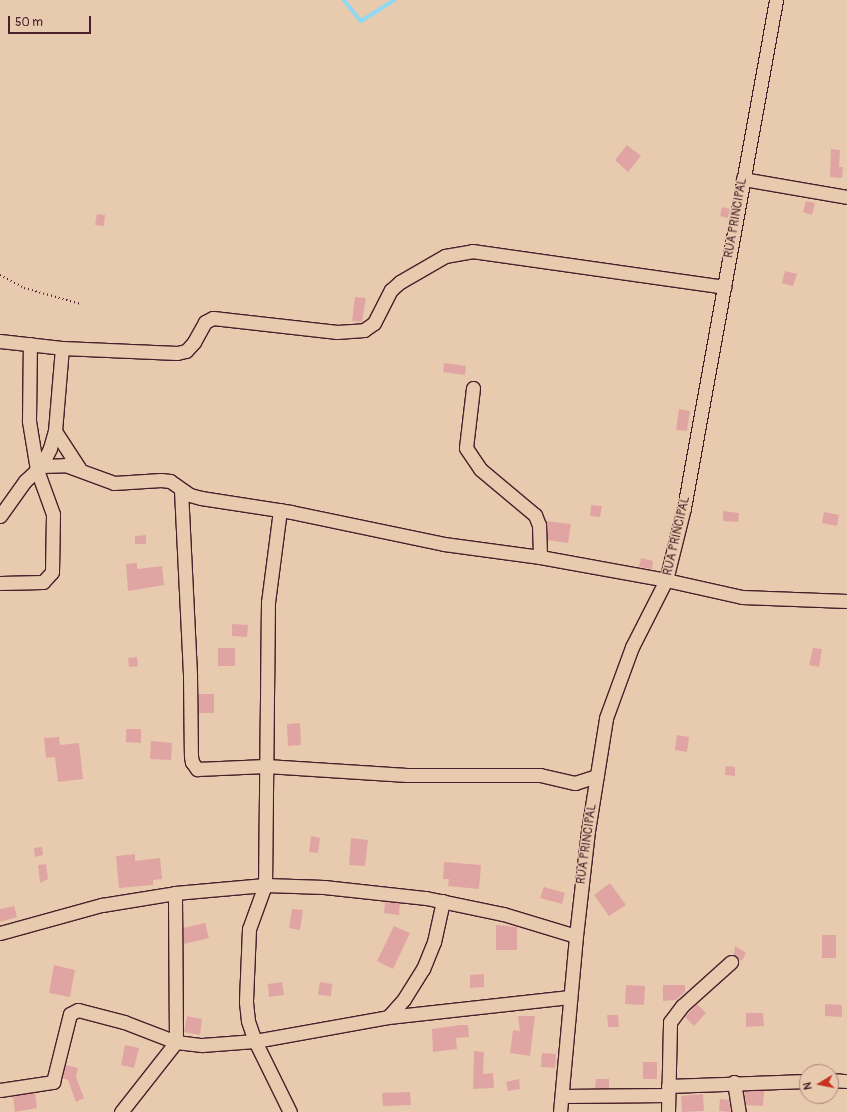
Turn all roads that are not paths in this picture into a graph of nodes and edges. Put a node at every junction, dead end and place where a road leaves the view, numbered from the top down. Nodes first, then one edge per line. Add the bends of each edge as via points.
1 (776, 0) edge
2 (743, 179) junction
3 (847, 197) edge
4 (724, 287) junction
5 (0, 341) edge
6 (30, 344) junction
7 (62, 348) junction
8 (473, 388) dead end
9 (55, 431) junction
10 (39, 468) junction
11 (79, 468) junction
12 (181, 490) junction
13 (280, 510) junction
14 (0, 516) edge
15 (540, 557) junction
16 (666, 580) junction
17 (0, 583) edge
18 (847, 601) edge
19 (266, 766) junction
20 (597, 776) junction
21 (265, 885) junction
22 (175, 893) junction
23 (443, 901) junction
24 (0, 933) edge
25 (576, 936) junction
26 (731, 962) dead end
27 (570, 997) junction
28 (388, 1017) junction
29 (255, 1040) junction
30 (176, 1042) junction
31 (799, 1081) edge
32 (734, 1082) junction
33 (0, 1090) edge
34 (668, 1091) junction
35 (562, 1096) junction
36 (121, 1112) edge
37 (290, 1112) edge
38 (560, 1112) edge
39 (668, 1112) edge
40 (739, 1112) edge

1 - 2 street, RUA PRINCIPAL
2 - 3 street
2 - 4 street, RUA PRINCIPAL
4 - 7 street via 578,264 472,251 460,252 435,260 395,286 374,323 364,330 337,332 213,318 205,322 194,342 186,350 177,353
4 - 16 street, RUA PRINCIPAL via 684,508
5 - 6 street
6 - 7 street
6 - 10 street via 29,421
7 - 9 street
8 - 15 street via 466,448 480,469 535,516 538,524
9 - 10 street
9 - 11 street
10 - 11 street via 65,465
10 - 14 street
10 - 17 street via 53,514 52,572 43,582
11 - 12 street via 114,483 161,480 170,481
12 - 13 street via 201,498
12 - 19 street via 192,762 197,769
13 - 15 street via 444,544
13 - 19 street via 268,602
15 - 16 street
16 - 18 street via 742,597
16 - 20 street, RUA PRINCIPAL via 632,647 612,698
19 - 20 street via 407,775 540,775 575,783
19 - 21 street
20 - 25 street, RUA PRINCIPAL
21 - 22 street
21 - 23 street via 332,888
21 - 29 street via 246,944 246,1002 248,1021
22 - 24 street via 102,905
22 - 30 street
23 - 25 street via 503,914
23 - 28 street via 434,942 423,969 404,999
25 - 27 street, RUA PRINCIPAL
26 - 34 street via 673,1015 669,1026
27 - 28 street
27 - 35 street, RUA PRINCIPAL
28 - 29 street
29 - 30 street via 202,1045
29 - 37 street
30 - 33 street via 124,1022 78,1010 70,1014 53,1082
30 - 36 street
31 - 32 street
32 - 34 street
32 - 40 street
34 - 35 street
34 - 39 street
35 - 38 street, RUA PRINCIPAL

